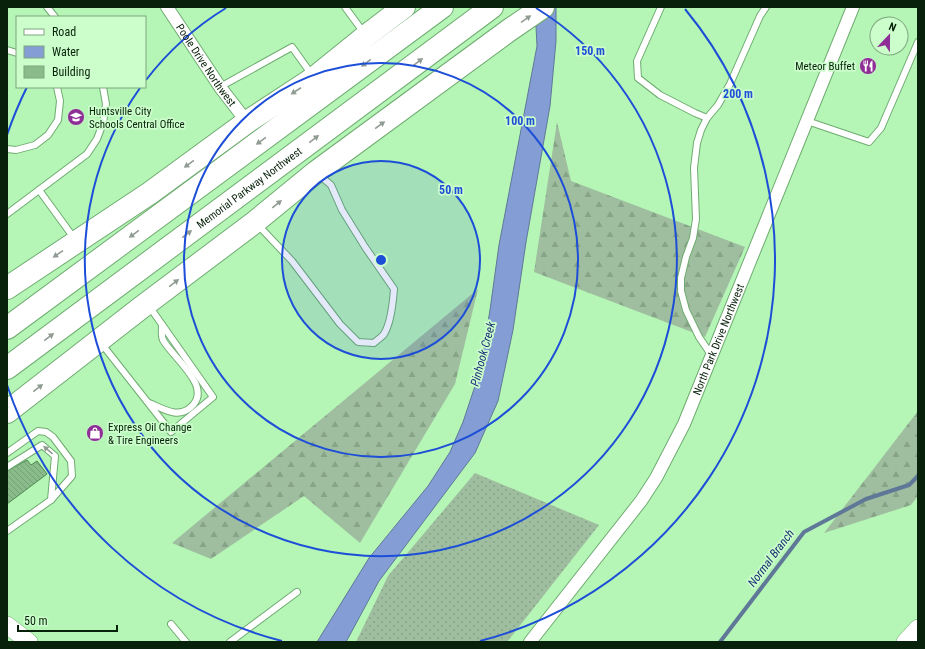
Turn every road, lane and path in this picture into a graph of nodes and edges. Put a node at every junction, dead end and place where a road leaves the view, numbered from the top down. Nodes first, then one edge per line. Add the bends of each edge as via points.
1 (47, 7) edge
2 (167, 7) edge
3 (345, 7) edge
4 (404, 7) edge
5 (442, 7) edge
6 (492, 7) edge
7 (543, 7) edge
8 (661, 7) edge
9 (766, 7) edge
10 (853, 7) edge
11 (54, 16) edge
12 (366, 36) junction
13 (918, 42) edge
14 (314, 78) junction
15 (220, 87) junction
16 (57, 88) edge
17 (103, 88) edge
18 (707, 118) junction
19 (807, 121) junction
20 (247, 122) junction
21 (7, 149) edge
22 (316, 172) junction
23 (39, 190) junction
24 (7, 214) edge
25 (255, 222) junction
26 (77, 241) junction
27 (7, 288) edge
28 (147, 303) junction
29 (162, 325) junction
30 (7, 328) edge
31 (99, 340) junction
32 (712, 356) junction
33 (7, 368) edge
34 (148, 402) junction
35 (7, 412) edge
36 (7, 453) edge
37 (7, 467) edge
38 (51, 500) junction
39 (7, 531) edge
40 (296, 592) dead end
41 (171, 624) dead end
42 (7, 625) edge
43 (918, 628) edge
44 (29, 642) edge
45 (186, 642) edge
46 (230, 642) edge
47 (530, 642) edge
48 (905, 642) edge

1 - 11 lane
2 - 15 street, Poole Drive Northwest
3 - 12 lane
4 - 12 highway
5 -> 30 highway
33 -> 6 highway, Memorial Parkway Northwest
22 -> 7 highway
8 - 18 lane via 637,61 638,78 660,95
9 - 18 lane via 730,84
10 - 19 street, North Park Drive Northwest
12 - 14 highway
13 - 19 lane via 881,128 869,142
14 - 15 lane via 292,47
14 -> 20 highway
15 - 20 street, Poole Drive Northwest
16 - 21 lane via 60,101 58,120 48,135 35,145 16,150
17 - 23 lane via 106,104 97,139 87,154
18 - 32 lane via 697,142 694,168 696,218 681,278 681,291 686,310
19 - 32 street, North Park Drive Northwest
20 -> 26 highway via 150,193
25 -> 22 highway
22 - 25 lane via 330,186 342,210 394,289 392,308 384,334 374,343 358,342 340,324 292,261
23 - 24 lane
23 - 26 lane
28 -> 25 highway
26 -> 27 highway
28 - 29 lane
28 - 31 highway
29 - 34 lane via 162,339 197,386 198,396 195,404 179,414
29 - 34 lane via 213,397 171,432
31 - 34 lane
35 -> 31 highway
32 - 47 street, North Park Drive Northwest via 684,424 656,478 641,501
36 - 38 lane via 38,431 46,432 53,437 71,461 72,476
38 -> 37 lane via 55,456 42,444
38 - 39 lane
40 - 46 lane
41 - 45 lane
42 - 44 street
43 - 48 street

